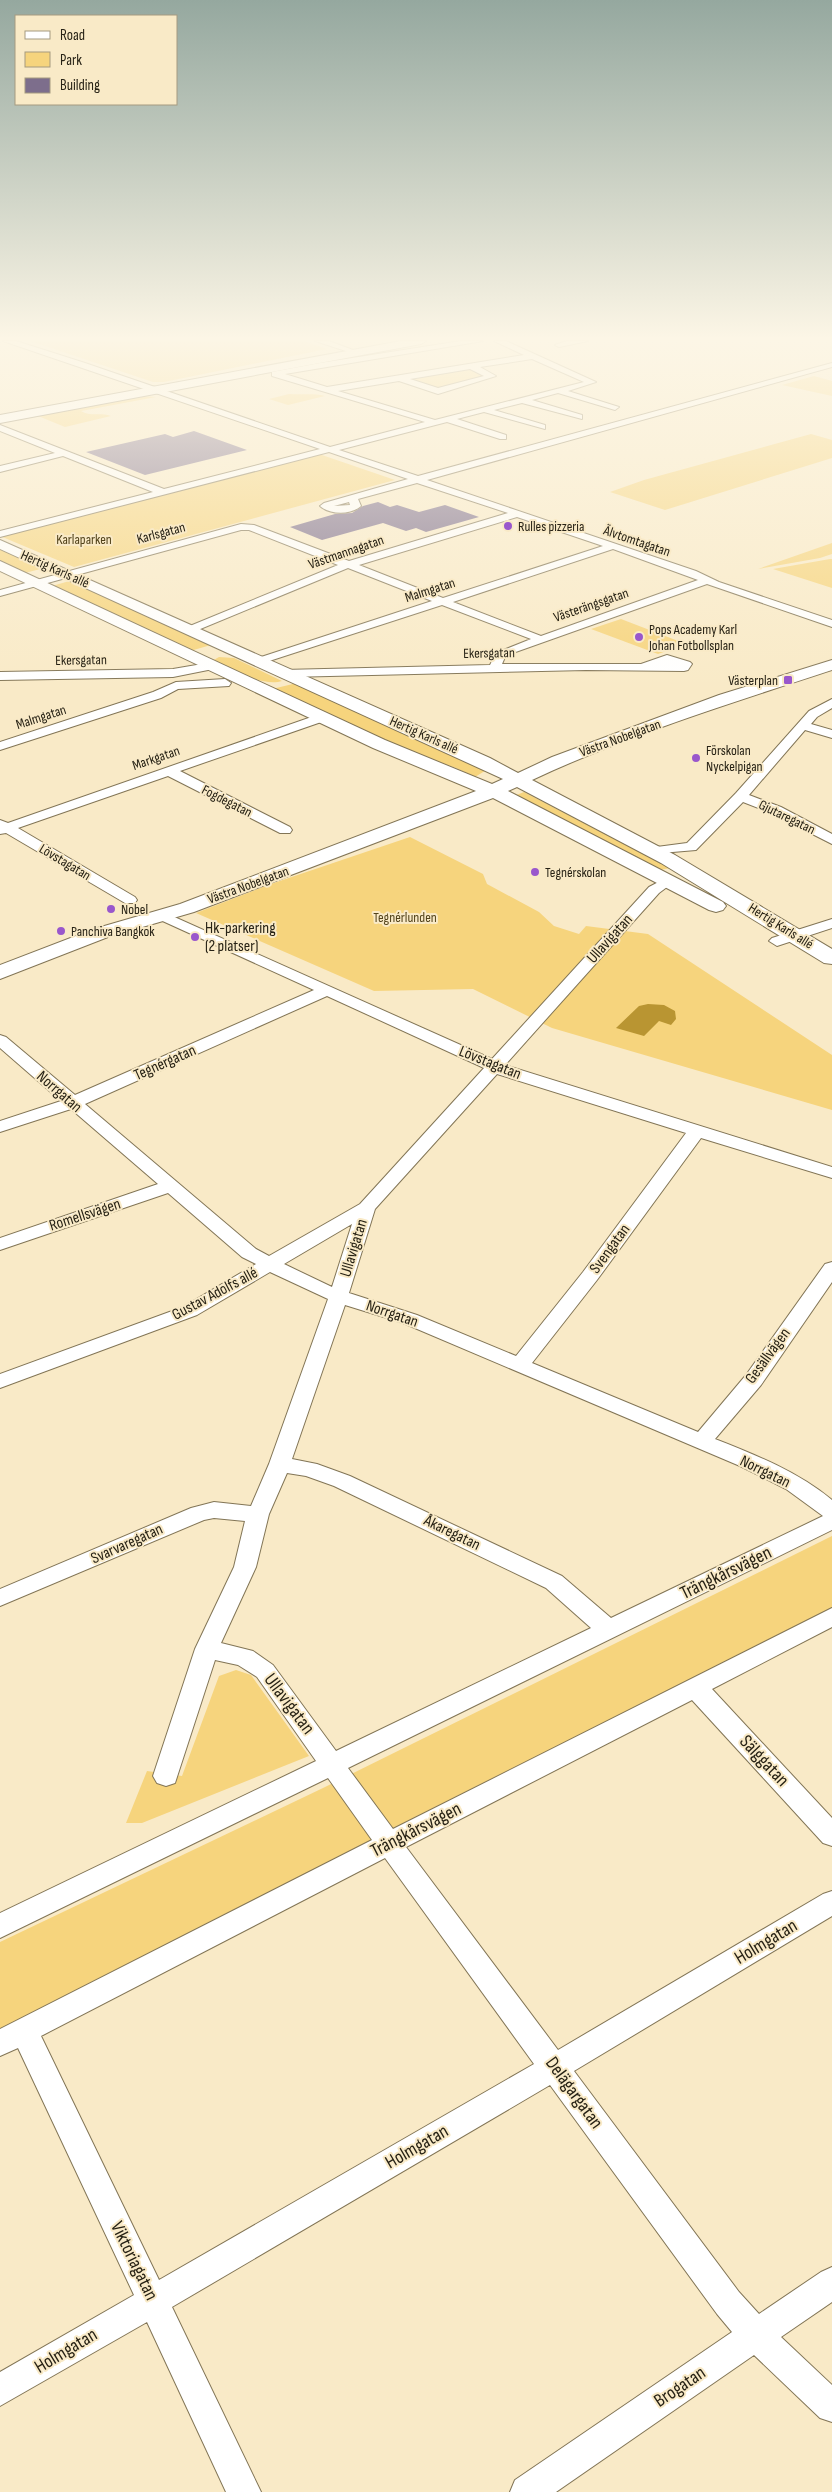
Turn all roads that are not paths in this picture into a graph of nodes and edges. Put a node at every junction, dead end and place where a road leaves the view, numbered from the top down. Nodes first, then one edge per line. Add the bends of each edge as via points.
1 (46, 457) edge
2 (76, 457) edge
3 (293, 457) edge
4 (350, 457) edge
5 (498, 457) edge
6 (0, 468) edge
7 (416, 480) junction
8 (160, 491) junction
9 (352, 498) dead end
10 (516, 514) junction
11 (0, 534) edge
12 (0, 544) edge
13 (610, 547) junction
14 (348, 565) junction
15 (0, 566) edge
16 (68, 574) junction
17 (706, 581) junction
18 (37, 583) junction
19 (0, 593) edge
20 (444, 601) junction
21 (832, 624) edge
22 (189, 630) junction
23 (540, 639) junction
24 (832, 653) edge
25 (253, 658) junction
26 (207, 663) junction
27 (832, 665) edge
28 (644, 666) dead end
29 (494, 668) junction
30 (162, 672) junction
31 (335, 672) joint
32 (0, 676) edge
33 (293, 676) junction
34 (224, 683) dead end
35 (176, 686) junction
36 (262, 689) junction
37 (725, 699) junction
38 (832, 703) edge
39 (322, 717) junction
40 (804, 726) junction
41 (832, 734) edge
42 (0, 746) edge
43 (168, 771) junction
44 (515, 779) junction
45 (487, 788) junction
46 (741, 796) junction
47 (2, 827) edge
48 (285, 830) dead end
49 (832, 840) edge
50 (691, 847) junction
51 (654, 851) junction
52 (674, 873) junction
53 (130, 900) dead end
54 (162, 916) junction
55 (832, 923) edge
56 (797, 935) junction
57 (777, 941) junction
58 (832, 958) edge
59 (0, 965) edge
60 (0, 972) edge
61 (832, 976) edge
62 (326, 991) junction
63 (0, 1040) edge
64 (494, 1066) junction
65 (72, 1103) junction
66 (0, 1126) edge
67 (696, 1131) junction
68 (832, 1173) edge
69 (170, 1186) junction
70 (366, 1208) junction
71 (0, 1244) edge
72 (270, 1265) junction
73 (832, 1268) edge
74 (339, 1296) junction
75 (520, 1365) junction
76 (0, 1380) edge
77 (701, 1442) junction
78 (280, 1464) junction
79 (832, 1512) edge
80 (258, 1514) junction
81 (832, 1521) edge
82 (0, 1598) edge
83 (832, 1617) edge
84 (609, 1630) junction
85 (207, 1649) junction
86 (695, 1687) junction
87 (333, 1764) junction
88 (166, 1776) dead end
89 (832, 1835) edge
90 (388, 1844) junction
91 (832, 1902) edge
92 (1, 1924) edge
93 (12, 2037) edge
94 (555, 2067) junction
95 (832, 2283) edge
96 (152, 2300) junction
97 (756, 2335) junction
98 (0, 2390) edge
99 (832, 2406) edge
100 (244, 2492) edge
101 (528, 2492) edge

1 - 6 street
2 - 8 street
3 - 8 street
4 - 7 street, Älvtomtagatan
5 - 7 street
7 - 9 street
7 - 10 street, Älvtomtagatan
8 - 11 street
10 - 13 street, Älvtomtagatan
10 - 14 street, Västmannagatan
12 - 16 main road, Hertig Karls allé
13 - 17 street, Älvtomtagatan via 692,573
13 - 20 street, Malmgatan
14 - 16 street, Karlsgatan via 244,527
14 - 20 street
14 - 22 street, Västmannagatan
15 - 18 main road, Hertig Karls allé
16 - 18 street, Karlsgatan
16 - 22 main road, Hertig Karls allé
17 - 21 street, Älvtomtagatan
17 - 23 street, Västerängsgatan
18 - 19 street, Karlsgatan
18 - 26 main road, Hertig Karls allé
20 - 23 street
20 - 25 street, Malmgatan
22 - 25 main road, Hertig Karls allé
23 - 29 street, Västerängsgatan via 500,655
24 - 37 main road, Västra Nobelgatan
25 - 26 main road via 228,654
25 - 33 main road, Hertig Karls allé
26 - 30 street, Ekersgatan via 173,673
26 - 36 main road, Hertig Karls allé
27 - 37 main road, Västra Nobelgatan
28 - 29 street, Ekersgatan
29 - 31 street, Ekersgatan
30 - 32 street, Ekersgatan
30 - 35 street
31 - 33 street, Ekersgatan
33 - 36 main road
33 - 44 main road, Hertig Karls allé
34 - 35 street, Malmgatan
35 - 42 street, Malmgatan
36 - 39 main road, Hertig Karls allé
37 - 44 main road, Västra Nobelgatan
38 - 40 street, Ullavigatan via 816,711
39 - 43 street, Markgatan
39 - 45 main road, Hertig Karls allé
40 - 41 street
40 - 46 street, Ullavigatan
43 - 47 street, Markgatan
43 - 48 street, Fogdegatan
44 - 45 main road, Västra Nobelgatan
44 - 51 main road, Hertig Karls allé
45 - 52 main road, Hertig Karls allé
45 - 54 main road, Västra Nobelgatan via 333,853
45 - 59 main road, Västra Nobelgatan via 427,804 318,850 122,918
46 - 49 street, Gjutaregatan via 776,810
46 - 50 street, Ullavigatan
47 - 53 street, Lövstagatan
50 - 51 street
50 - 52 street, Ullavigatan via 689,857
51 - 52 main road, Hertig Karls allé
52 - 56 main road, Hertig Karls allé
52 - 57 main road, Hertig Karls allé via 720,908
52 - 64 street, Ullavigatan via 654,890
54 - 60 main road, Västra Nobelgatan via 101,933
54 - 62 street, Lövstagatan
55 - 56 street
56 - 57 street
56 - 58 main road, Hertig Karls allé
57 - 61 main road, Hertig Karls allé
62 - 64 street, Lövstagatan
62 - 65 street, Tegnérgatan
63 - 65 street, Norrgatan
64 - 67 street, Lövstagatan
64 - 70 street, Ullavigatan
65 - 66 street, Tegnérgatan
65 - 69 street, Norrgatan
67 - 68 street, Lövstagatan
67 - 75 street, Svengatan
69 - 71 street, Romellsvägen
69 - 72 street, Norrgatan via 249,1253
70 - 72 street, Gustav Adolfs allé
70 - 74 street, Ullavigatan
72 - 74 street, Norrgatan
72 - 76 street, Gustav Adolfs allé via 190,1311
73 - 77 street, Gesällvägen via 714,1429
74 - 75 street, Norrgatan via 407,1318
74 - 78 street, Ullavigatan
75 - 77 street, Norrgatan
77 - 79 street, Norrgatan via 781,1477
78 - 80 street, Ullavigatan
78 - 84 street, Åkaregatan via 309,1469 342,1481 554,1582
80 - 82 street, Svarvaregatan via 214,1510 199,1513
80 - 85 street, Ullavigatan via 245,1566
81 - 84 street, Trängkårsvägen
83 - 86 street, Trängkårsvägen
84 - 87 street, Trängkårsvägen
85 - 87 street, Ullavigatan via 245,1657 265,1670
85 - 88 street, Ullavigatan
86 - 89 street, Sälggatan
86 - 90 street, Trängkårsvägen
87 - 90 street, Delägargatan
87 - 92 street, Trängkårsvägen
90 - 93 street, Trängkårsvägen
90 - 94 street, Delägargatan
91 - 94 street, Holmgatan
93 - 96 street, Viktoriagatan
94 - 96 street, Holmgatan
94 - 97 street, Delägargatan via 728,2303
95 - 97 street, Brogatan
96 - 98 street, Holmgatan
96 - 100 street, Viktoriagatan
97 - 99 street, Delägargatan
97 - 101 street, Brogatan

